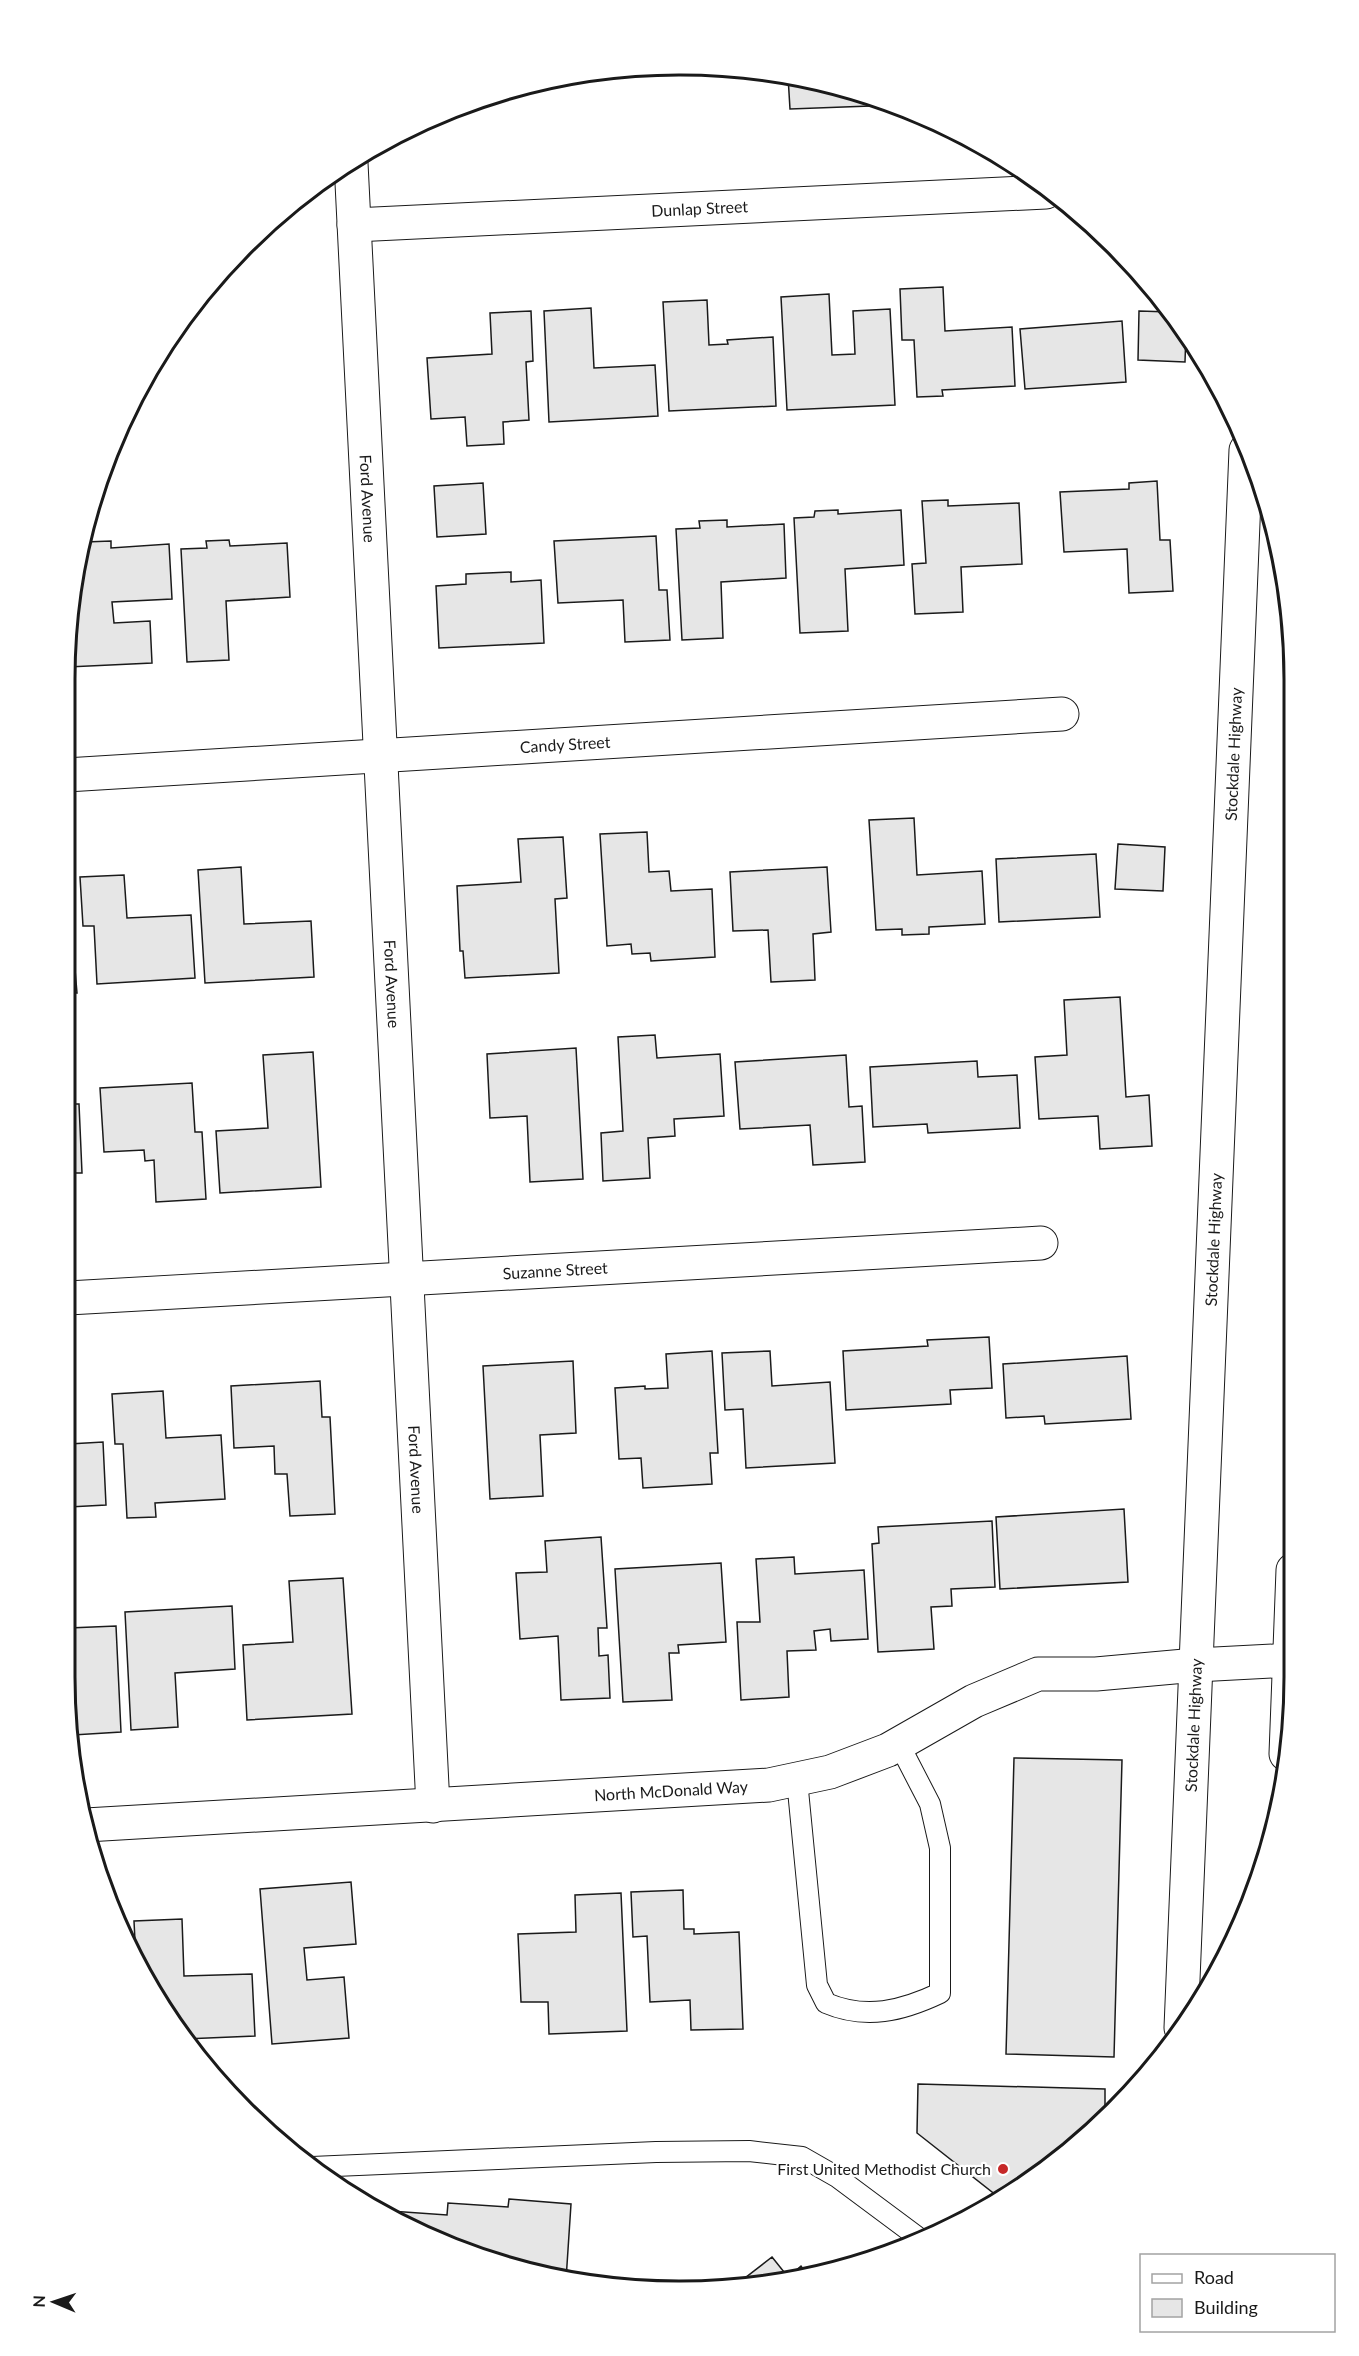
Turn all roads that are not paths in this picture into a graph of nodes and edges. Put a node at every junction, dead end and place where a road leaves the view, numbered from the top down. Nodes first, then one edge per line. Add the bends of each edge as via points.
1 (351, 172) edge
2 (1036, 192) edge
3 (354, 225) junction
4 (1245, 467) edge
5 (1062, 714) dead end
6 (381, 757) junction
7 (75, 774) edge
8 (1041, 1243) dead end
9 (406, 1278) junction
10 (75, 1298) edge
11 (1284, 1660) edge
12 (1196, 1665) junction
13 (898, 1744) junction
14 (797, 1780) junction
15 (433, 1806) junction
16 (94, 1825) edge
17 (1181, 2014) edge
18 (326, 2166) edge
19 (913, 2234) edge

1 - 3 street, Ford Avenue
2 - 3 street, Dunlap Street
3 - 6 street, Ford Avenue
4 - 12 street, Stockdale Highway
5 - 6 street, Candy Street
6 - 7 street, Candy Street
6 - 9 street, Ford Avenue
8 - 9 street, Suzanne Street
9 - 10 street, Suzanne Street
9 - 15 street, Ford Avenue
11 - 12 street, North McDonald Way
12 - 13 street, North McDonald Way via 1096,1674 1038,1674 974,1701
12 - 17 street, Stockdale Highway
13 - 14 street, North McDonald Way via 830,1773
13 - 14 lane via 930,1804 940,1848 940,1994 915,2005 893,2012 842,2010 826,2003 817,1985
14 - 15 street, North McDonald Way
15 - 16 street, North McDonald Way
18 - 19 lane via 656,2151 749,2151 802,2157 837,2177

